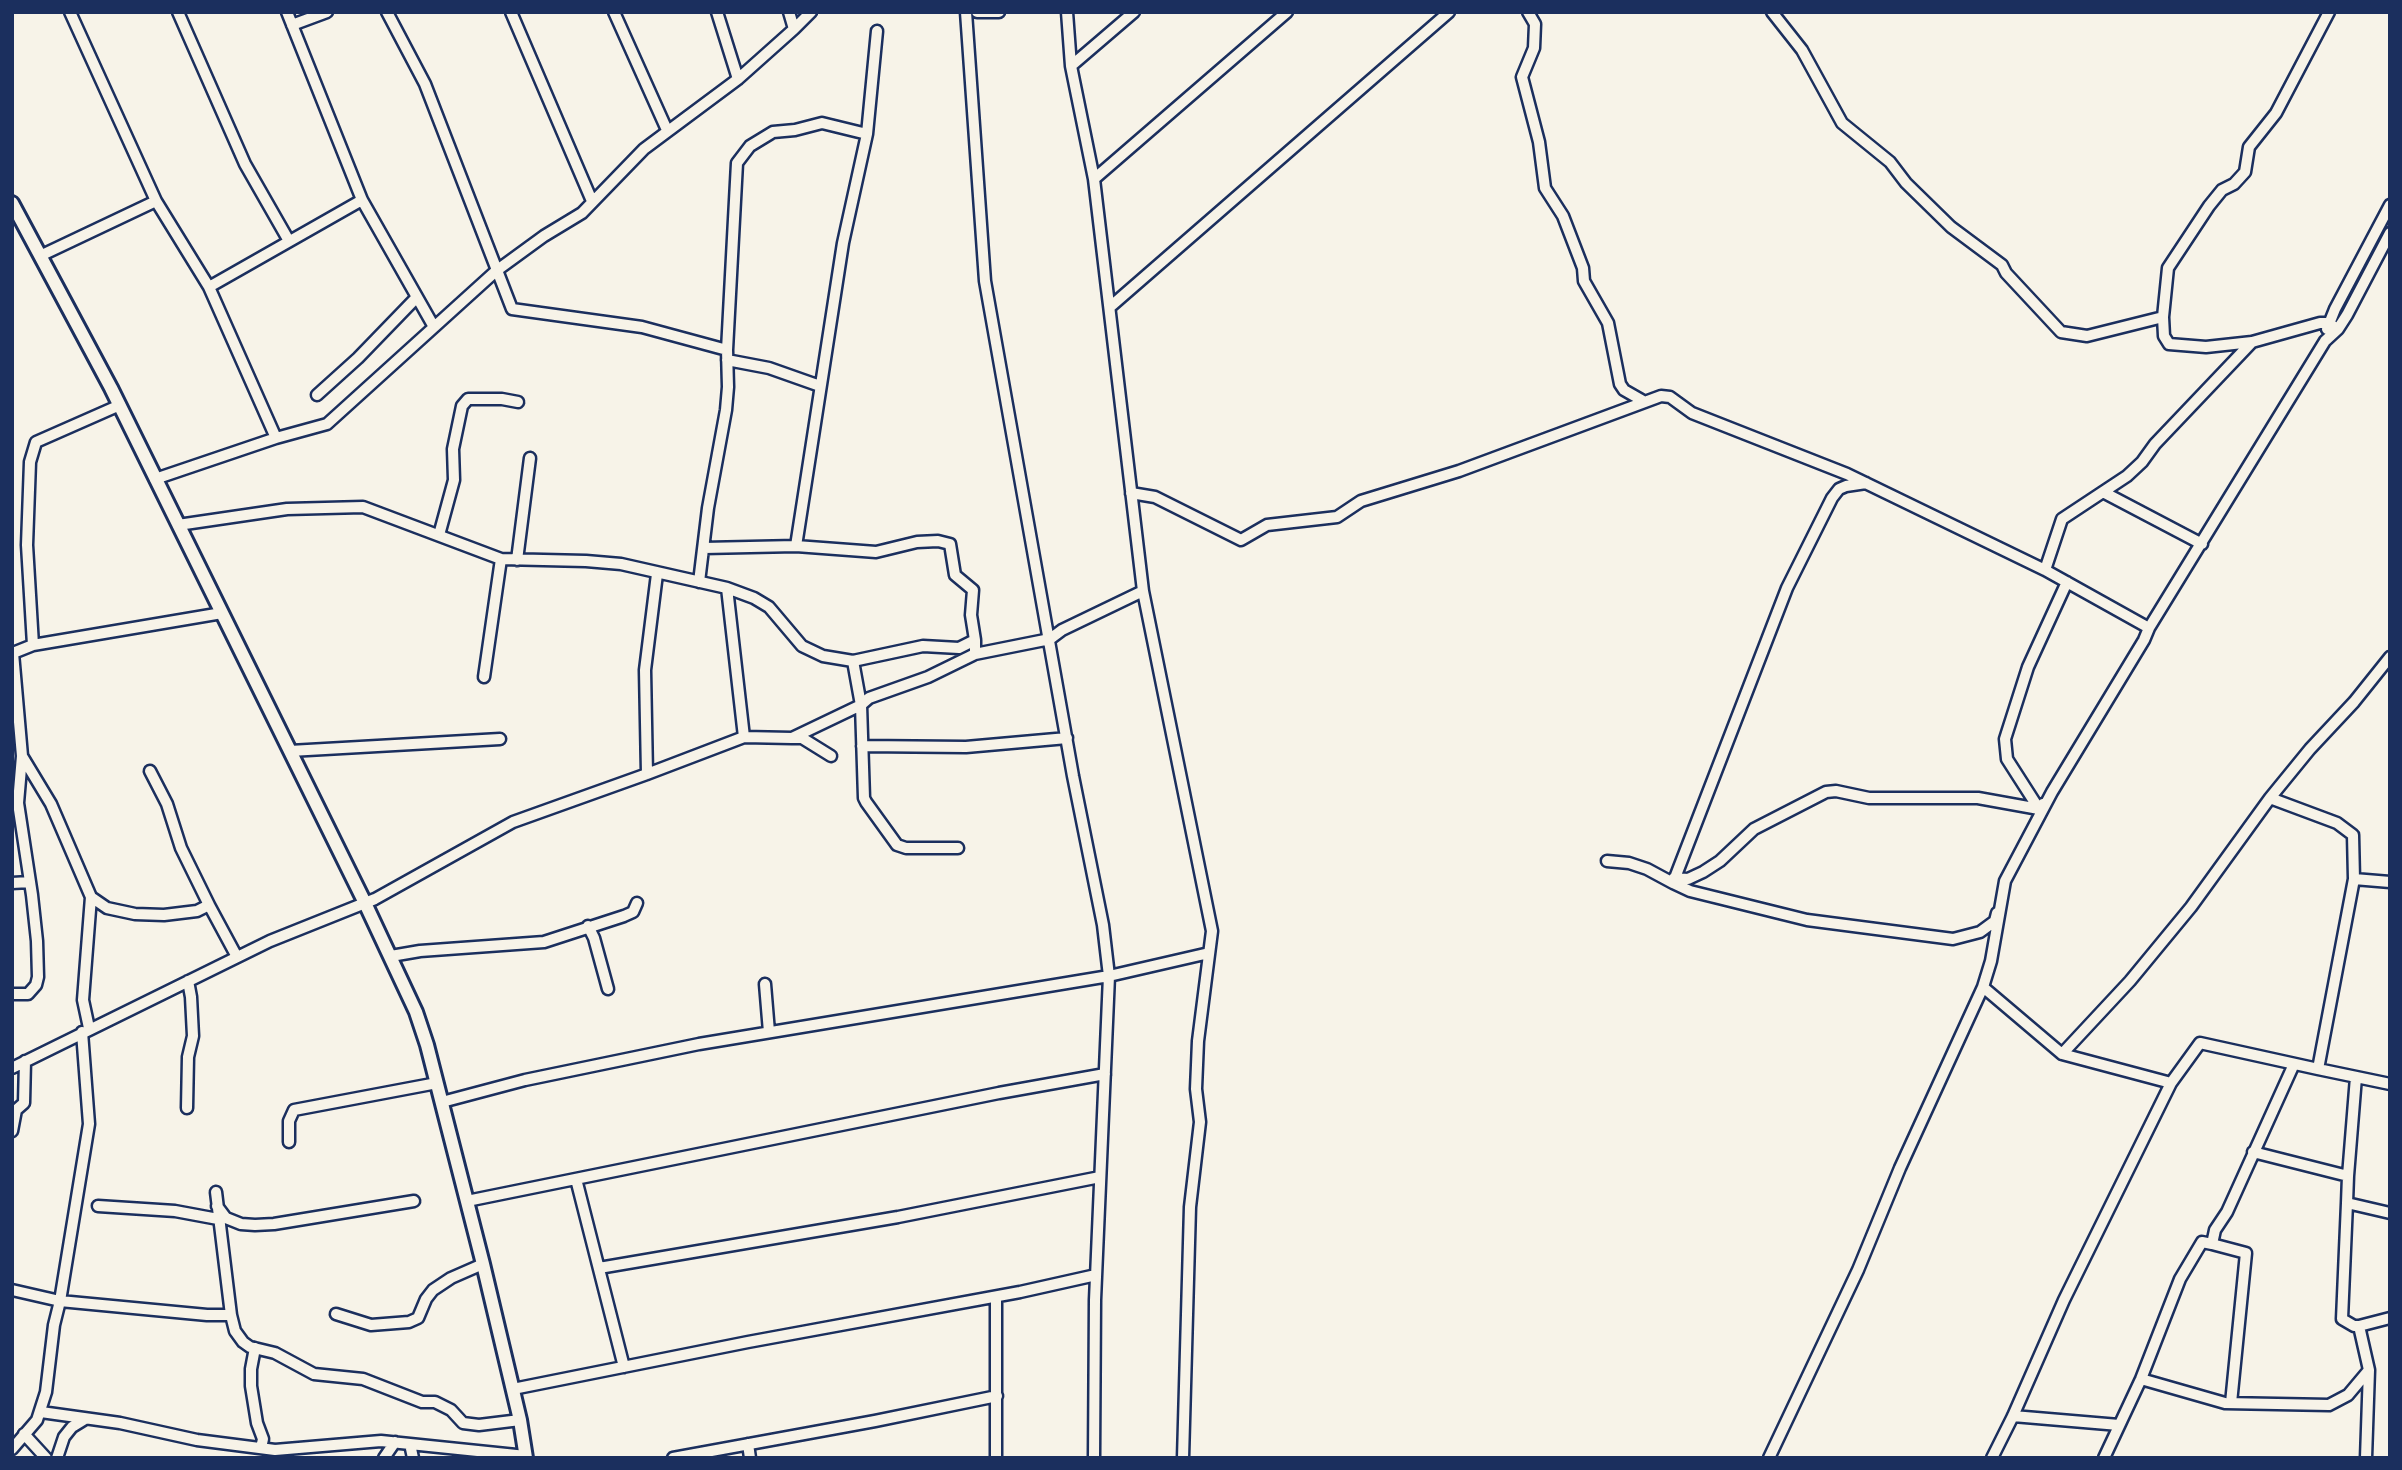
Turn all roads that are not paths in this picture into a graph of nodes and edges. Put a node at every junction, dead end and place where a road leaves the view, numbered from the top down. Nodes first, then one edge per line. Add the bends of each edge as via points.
1 (70, 12) edge
2 (178, 12) edge
3 (287, 12) edge
4 (327, 12) edge
5 (387, 12) edge
6 (511, 12) edge
7 (614, 12) edge
8 (717, 12) edge
9 (789, 12) edge
10 (811, 12) edge
11 (966, 12) edge
12 (977, 12) edge
13 (999, 12) edge
14 (1067, 12) edge
15 (1134, 12) edge
16 (1287, 12) edge
17 (1450, 12) edge
18 (1528, 12) edge
19 (1772, 12) edge
20 (2329, 12) edge
21 (292, 25) junction
22 (794, 29) junction
23 (877, 31) dead end
24 (1071, 66) junction
25 (738, 79) junction
26 (667, 130) junction
27 (867, 134) junction
28 (1094, 179) junction
29 (362, 200) junction
30 (156, 201) junction
31 (592, 201) junction
32 (12, 203) edge
33 (2390, 205) edge
34 (2390, 233) edge
35 (289, 241) junction
36 (42, 255) junction
37 (496, 271) junction
38 (209, 287) junction
39 (417, 297) junction
40 (1110, 307) junction
41 (2163, 317) junction
42 (2328, 323) junction
43 (433, 327) junction
44 (2338, 329) junction
45 (2325, 341) junction
46 (2252, 342) junction
47 (727, 355) junction
48 (820, 386) junction
49 (317, 395) dead end
50 (519, 402) dead end
51 (1645, 402) junction
52 (120, 405) junction
53 (276, 438) junction
54 (530, 458) dead end
55 (155, 479) junction
56 (1866, 483) junction
57 (2103, 492) junction
58 (1131, 493) junction
59 (178, 525) junction
60 (439, 535) junction
61 (2202, 544) junction
62 (796, 546) junction
63 (704, 548) junction
64 (501, 559) junction
65 (517, 560) junction
66 (2045, 570) junction
67 (657, 574) junction
68 (699, 582) junction
69 (2067, 582) junction
70 (727, 588) junction
71 (1143, 591) junction
72 (222, 612) junction
73 (2149, 628) junction
74 (1050, 639) junction
75 (975, 640) junction
76 (33, 645) junction
77 (12, 653) edge
78 (975, 654) junction
79 (2390, 657) edge
80 (852, 661) junction
81 (484, 677) dead end
82 (861, 705) junction
83 (744, 737) junction
84 (500, 738) dead end
85 (792, 738) junction
86 (1067, 738) junction
87 (862, 746) junction
88 (290, 751) junction
89 (22, 756) junction
90 (831, 756) dead end
91 (150, 771) dead end
92 (647, 774) junction
93 (2052, 792) junction
94 (2270, 797) junction
95 (2039, 809) junction
96 (958, 848) dead end
97 (1606, 861) dead end
98 (2354, 879) junction
99 (1673, 880) junction
100 (2005, 881) junction
101 (2390, 881) edge
102 (30, 882) junction
103 (12, 883) edge
104 (91, 897) junction
105 (365, 903) junction
106 (636, 903) dead end
107 (209, 905) junction
108 (588, 926) junction
109 (1209, 953) junction
110 (237, 957) junction
111 (391, 957) junction
112 (1109, 976) junction
113 (188, 981) junction
114 (765, 984) dead end
115 (1983, 987) junction
116 (608, 989) dead end
117 (12, 994) edge
118 (85, 1030) junction
119 (769, 1032) junction
120 (2062, 1054) junction
121 (25, 1061) junction
122 (2294, 1064) junction
123 (12, 1068) edge
124 (2318, 1069) junction
125 (1105, 1074) junction
126 (2356, 1077) junction
127 (437, 1083) junction
128 (2171, 1083) junction
129 (2390, 1084) edge
130 (442, 1102) junction
131 (187, 1108) dead end
132 (12, 1131) edge
133 (289, 1142) dead end
134 (2253, 1152) junction
135 (2348, 1176) junction
136 (1100, 1177) junction
137 (576, 1179) junction
138 (216, 1192) dead end
139 (414, 1201) dead end
140 (467, 1201) junction
141 (2347, 1203) junction
142 (98, 1206) dead end
143 (216, 1206) junction
144 (2390, 1213) edge
145 (218, 1219) junction
146 (2212, 1244) junction
147 (483, 1264) junction
148 (599, 1269) junction
149 (1096, 1275) junction
150 (12, 1290) edge
151 (996, 1297) junction
152 (60, 1301) junction
153 (336, 1314) dead end
154 (230, 1315) junction
155 (2390, 1318) edge
156 (2359, 1326) junction
157 (255, 1348) junction
158 (624, 1367) junction
159 (2369, 1370) junction
160 (2141, 1379) junction
161 (513, 1389) junction
162 (997, 1395) junction
163 (2231, 1403) junction
164 (41, 1412) junction
165 (2013, 1416) junction
166 (85, 1419) junction
167 (520, 1420) junction
168 (2119, 1425) junction
169 (24, 1434) junction
170 (395, 1442) junction
171 (410, 1444) junction
172 (748, 1444) junction
173 (261, 1448) junction
174 (12, 1449) edge
175 (294, 1453) edge
176 (455, 1453) edge
177 (526, 1457) edge
178 (46, 1458) edge
179 (57, 1458) edge
180 (384, 1458) edge
181 (413, 1458) edge
182 (673, 1458) edge
183 (750, 1458) edge
184 (996, 1458) edge
185 (1094, 1458) edge
186 (1183, 1458) edge
187 (1769, 1458) edge
188 (1992, 1458) edge
189 (2105, 1458) edge
190 (2366, 1458) edge

1 - 30 street
2 - 35 street via 245,164
3 - 21 street
4 - 21 street
5 - 37 street via 425,83
6 - 31 street
7 - 26 street
8 - 25 street
9 - 22 street
10 - 22 street
11 - 74 street via 985,281
12 - 13 street
14 - 24 street
15 - 24 street
16 - 28 street
17 - 40 street
18 - 51 street via 1535,24 1534,48 1521,77 1539,142 1545,188 1563,216 1584,281 1608,323 1620,384
19 - 41 street via 1802,50 1842,123 1890,162 1951,227 2002,265 2061,331 2087,336
20 - 41 street via 2276,113 2249,147 2245,172 2209,206 2168,268
21 - 29 street
22 - 25 street
23 - 27 street
24 - 28 street
25 - 26 street
26 - 31 street
27 - 47 street via 822,123 772,132 740,158
27 - 48 street via 843,243
28 - 40 street
29 - 35 street
29 - 39 street
30 - 36 street
30 - 38 street
31 - 37 street via 582,213
32 - 36 street
33 - 42 street
34 - 44 street
35 - 38 street
36 - 52 street
37 - 43 street
37 - 47 street via 512,309 642,327
38 - 53 street
39 - 43 street
39 - 49 street
40 - 58 street
41 - 46 street via 2169,344 2206,347
42 - 44 street
42 - 45 street
42 - 46 street
43 - 53 street via 327,424
44 - 45 street
45 - 61 street
46 - 57 street via 2142,462
47 - 48 street
47 - 63 street via 726,410
48 - 62 street
50 - 60 street via 468,399 462,406 453,450 454,481
51 - 56 street via 1670,397 1692,413
51 - 58 street via 1459,471 1361,501 1337,517 1267,525 1241,540 1155,497
52 - 55 street
52 - 76 street via 36,442 30,462 27,545
53 - 55 street
54 - 65 street
55 - 59 street
56 - 66 street
56 - 99 street via 1839,489 1832,498 1787,588
57 - 61 street
57 - 66 street via 2062,519
58 - 71 street
59 - 60 street via 288,509 363,507
59 - 72 street
60 - 64 street
61 - 73 street
62 - 63 street
62 - 75 street via 876,552 917,542 950,544 955,575 973,590
63 - 68 street
64 - 65 street
64 - 81 street
65 - 67 street via 621,564
66 - 69 street
67 - 68 street
67 - 92 street via 645,670
68 - 70 street
69 - 73 street
69 - 95 street via 2028,667 2005,739 2007,759
70 - 80 street via 769,607 802,646 823,656
70 - 83 street
71 - 74 street
71 - 109 street via 1212,931
72 - 76 street
72 - 88 street
73 - 93 street
74 - 78 street
74 - 86 street
75 - 78 street
75 - 80 street via 959,648 923,646
76 - 77 street
77 - 89 street
78 - 82 street
79 - 94 street
80 - 82 street
82 - 85 street
82 - 87 street
83 - 85 street
83 - 92 street
84 - 88 street
85 - 90 street via 802,738
86 - 87 street via 965,747
86 - 112 street via 1104,925
87 - 96 street via 864,797 893,841 905,848
88 - 105 street
89 - 102 street via 18,803
89 - 104 street via 51,804
91 - 107 street
92 - 105 street via 513,822
93 - 95 street
93 - 100 street
94 - 98 street via 2337,823 2353,835
94 - 120 street via 2191,907
95 - 99 street via 1978,798 1826,792 1754,829 1703,872
97 - 99 street via 1629,863
98 - 101 street
98 - 124 street
99 - 100 street via 1690,891 1807,920 1953,939 1980,932 1995,921
100 - 115 street
102 - 103 street
102 - 117 street via 38,977 28,994
104 - 107 street via 107,908 135,914 197,911
104 - 118 street
105 - 110 street
105 - 111 street
106 - 108 street via 633,912
107 - 110 street
108 - 111 street via 544,942
108 - 116 street
109 - 112 street
109 - 186 street via 1196,1089 1200,1122 1190,1207
110 - 113 street
111 - 127 street via 416,1012
112 - 119 street
112 - 125 street
113 - 118 street
113 - 131 street via 194,1017
114 - 119 street
115 - 120 street
115 - 187 street
118 - 121 street
118 - 152 street via 89,1124
119 - 130 street via 607,1062
120 - 128 street
121 - 123 street
121 - 132 street via 24,1103 16,1110
122 - 124 street
122 - 128 street via 2200,1043
122 - 134 street
124 - 126 street
125 - 136 street
125 - 137 street
126 - 129 street
126 - 135 street
127 - 130 street
127 - 133 street via 294,1110
128 - 165 street via 2064,1300
130 - 140 street
134 - 135 street
134 - 146 street
135 - 141 street
136 - 148 street
136 - 149 street
137 - 140 street
137 - 148 street
138 - 143 street
139 - 143 street via 255,1224 226,1218
140 - 147 street
141 - 144 street
141 - 156 street via 2342,1319
142 - 145 street
143 - 145 street
145 - 154 street
146 - 160 street via 2203,1242 2180,1279
146 - 163 street via 2246,1253
147 - 153 street via 433,1290 418,1318 409,1322 370,1325
147 - 161 street
148 - 158 street
149 - 151 street
149 - 185 street
150 - 152 street
151 - 158 street
151 - 162 street
152 - 154 street
152 - 164 street
154 - 157 street via 238,1337
155 - 156 street
156 - 159 street
157 - 167 street via 314,1374 362,1379 422,1402 435,1402 463,1423
157 - 173 street via 251,1386 263,1438
158 - 161 street
159 - 163 street via 2348,1395 2329,1405
159 - 190 street
160 - 163 street
160 - 168 street
161 - 167 street
162 - 172 street
162 - 184 street
164 - 166 street
164 - 169 street
165 - 168 street
165 - 188 street
166 - 173 street
166 - 179 street via 64,1437
167 - 177 street
168 - 189 street
169 - 174 street
169 - 178 street
170 - 171 street
170 - 175 street
170 - 180 street
171 - 176 street
171 - 181 street
172 - 182 street
172 - 183 street
173 - 175 street
176 - 177 street

